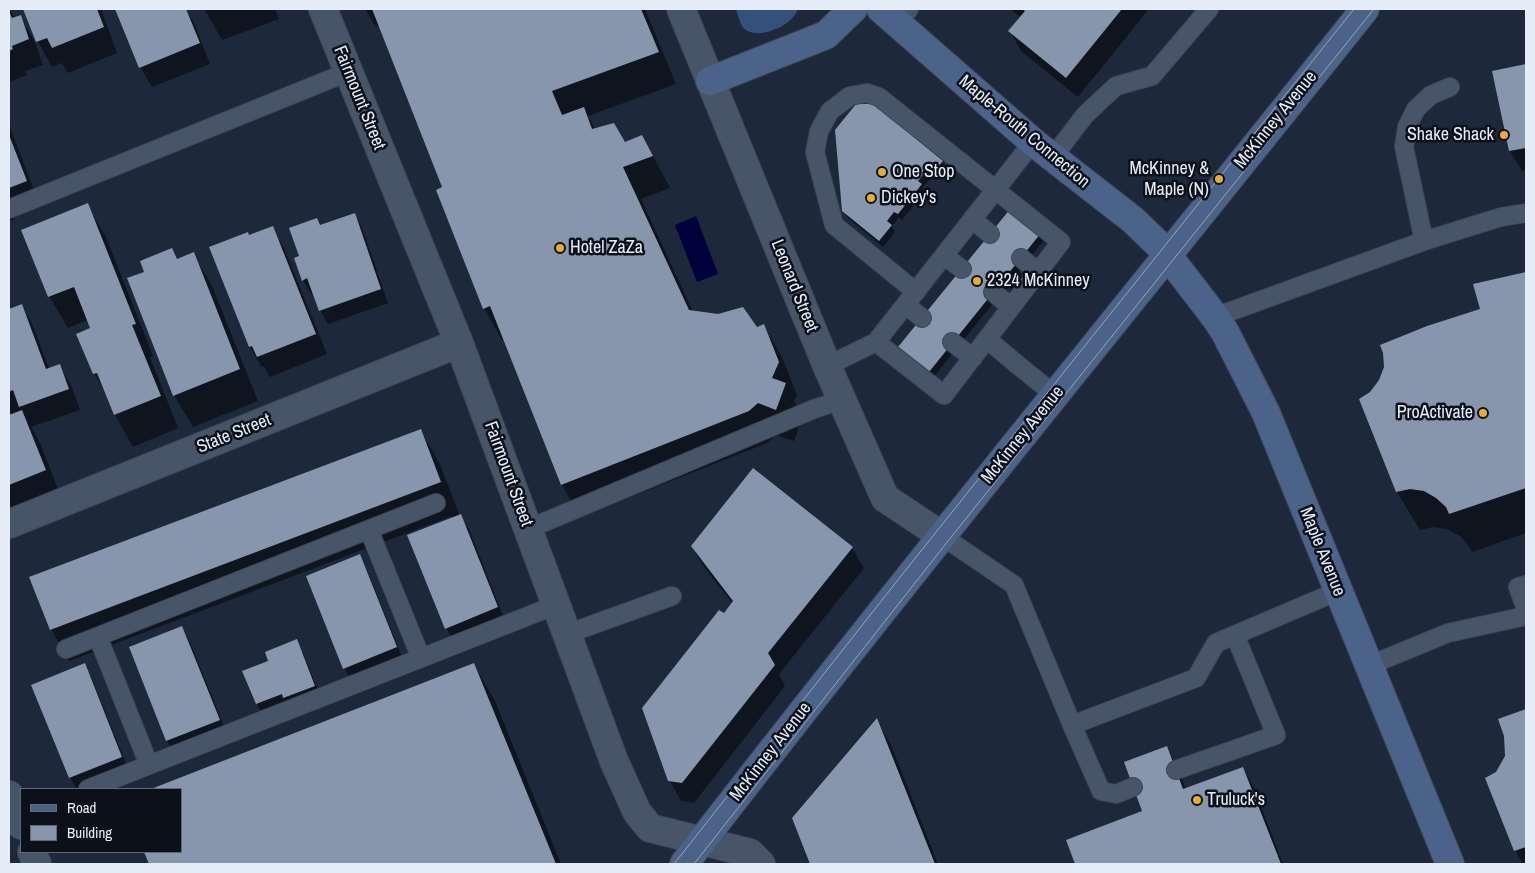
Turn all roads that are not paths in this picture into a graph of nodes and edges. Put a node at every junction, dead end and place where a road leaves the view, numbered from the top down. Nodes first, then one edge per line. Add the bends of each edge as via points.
1 (323, 9) edge
2 (681, 9) edge
3 (853, 9) edge
4 (1209, 9) edge
5 (1365, 9) edge
6 (896, 14) edge
7 (348, 72) junction
8 (710, 81) junction
9 (1450, 86) dead end
10 (1043, 150) junction
11 (996, 190) junction
12 (9, 209) edge
13 (1526, 213) edge
14 (973, 220) junction
15 (990, 234) dead end
16 (1424, 241) junction
17 (1167, 254) junction
18 (944, 256) junction
19 (1021, 258) dead end
20 (962, 269) dead end
21 (1038, 272) junction
22 (993, 292) dead end
23 (911, 298) junction
24 (1011, 307) junction
25 (1216, 317) junction
26 (922, 318) dead end
27 (988, 340) junction
28 (876, 342) junction
29 (952, 342) dead end
30 (459, 343) junction
31 (973, 358) junction
32 (827, 366) junction
33 (1055, 395) junction
34 (842, 400) junction
35 (436, 503) dead end
36 (9, 524) edge
37 (528, 528) junction
38 (369, 530) junction
39 (942, 536) junction
40 (1526, 585) edge
41 (1338, 591) junction
42 (672, 596) dead end
43 (556, 605) junction
44 (1526, 609) edge
45 (1526, 616) edge
46 (567, 634) junction
47 (1235, 635) junction
48 (98, 637) junction
49 (66, 649) dead end
50 (421, 658) junction
51 (1368, 666) junction
52 (1072, 725) junction
53 (149, 765) junction
54 (1176, 770) dead end
55 (1133, 787) dead end
56 (91, 788) edge
57 (9, 795) edge
58 (18, 824) edge
59 (702, 841) junction
60 (684, 864) edge
61 (761, 864) edge
62 (1450, 864) edge

1 - 7 street, Fairmount Street
2 - 8 street, Leonard Street
3 - 8 main road via 826,35
4 - 10 lane via 1152,76 1116,86
5 - 17 main road, McKinney Avenue
6 - 10 main road, Maple-Routh Connection
7 - 12 lane
7 - 30 street, Fairmount Street
8 - 32 street, Leonard Street
9 - 16 lane via 1431,95 1416,109 1406,127 1404,147
10 - 11 lane
10 - 17 main road, Maple-Routh Connection via 1132,220
11 - 14 lane
11 - 21 lane via 1060,242
11 - 23 lane via 879,97 867,93 850,96 830,111 819,131 815,152 834,224
13 - 16 lane via 1501,217
14 - 15 lane
14 - 18 lane
16 - 25 lane
17 - 25 main road, Maple Avenue
17 - 33 main road, McKinney Avenue
18 - 20 lane
18 - 23 lane
19 - 21 lane
21 - 24 lane
22 - 24 lane
23 - 26 lane
23 - 28 lane
24 - 27 lane
25 - 41 main road, Maple Avenue via 1266,413
27 - 31 lane
27 - 33 lane
28 - 31 lane via 944,395
28 - 32 lane
29 - 31 lane
30 - 36 street, State Street
30 - 37 street, Fairmount Street
32 - 34 street, Leonard Street
33 - 39 main road, McKinney Avenue
34 - 37 lane
34 - 39 street, Leonard Street via 885,498
35 - 38 lane
37 - 43 street, Fairmount Street
38 - 48 lane
38 - 50 lane
39 - 52 lane via 1014,585
39 - 59 main road, McKinney Avenue
40 - 44 lane via 1518,587
41 - 47 lane
41 - 51 main road, Maple Avenue
42 - 46 lane
43 - 46 street, Fairmount Street
43 - 50 lane
45 - 51 lane via 1448,633
46 - 59 street, Fairmount Street via 614,761 637,812 650,828
47 - 52 lane via 1216,643 1196,678
47 - 54 lane via 1276,735
48 - 49 lane
48 - 53 lane
50 - 53 lane
51 - 62 main road, Maple Avenue
52 - 55 lane via 1101,791 1116,794
53 - 56 lane
57 - 58 street
59 - 60 main road, McKinney Avenue
59 - 61 street, Fairmount Street via 750,853

